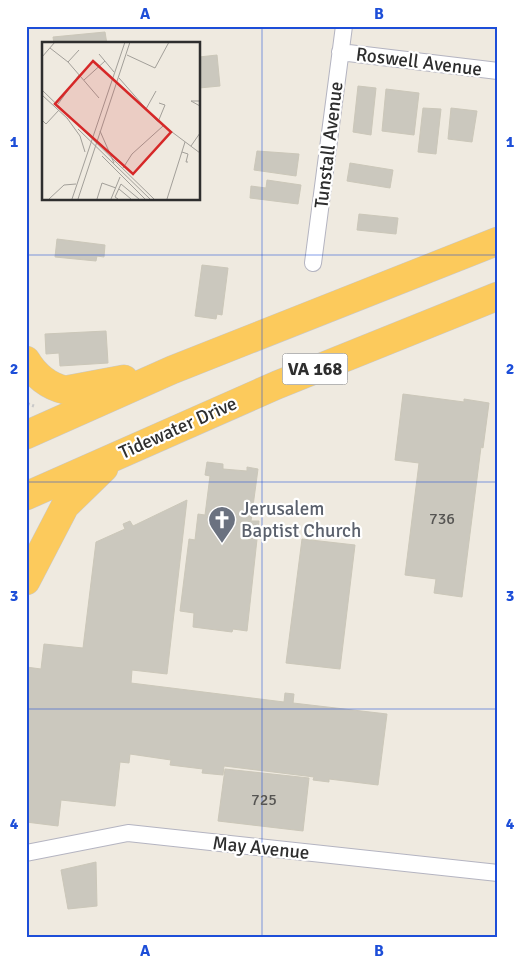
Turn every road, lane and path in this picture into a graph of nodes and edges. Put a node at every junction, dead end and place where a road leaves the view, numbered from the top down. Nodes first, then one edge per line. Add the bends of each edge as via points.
1 (344, 26) edge
2 (340, 52) junction
3 (498, 71) edge
4 (498, 241) edge
5 (314, 264) dead end
6 (498, 296) edge
7 (26, 360) edge
8 (172, 370) junction
9 (26, 436) edge
10 (133, 446) junction
11 (26, 496) edge
12 (26, 580) edge
13 (26, 854) edge
14 (498, 874) edge

1 - 2 street, Tunstall Avenue
2 - 3 street, Roswell Avenue
2 - 5 street, Tunstall Avenue
4 - 8 highway, VA 168
6 - 10 highway, Tidewater Drive / VA 168 via 277,384
7 - 8 highway via 40,378 65,390
8 - 9 highway, VA 168
10 - 11 highway, Tidewater Drive
10 - 12 highway, VA 168 via 100,471 65,506
13 - 14 street, May Avenue via 128,833

